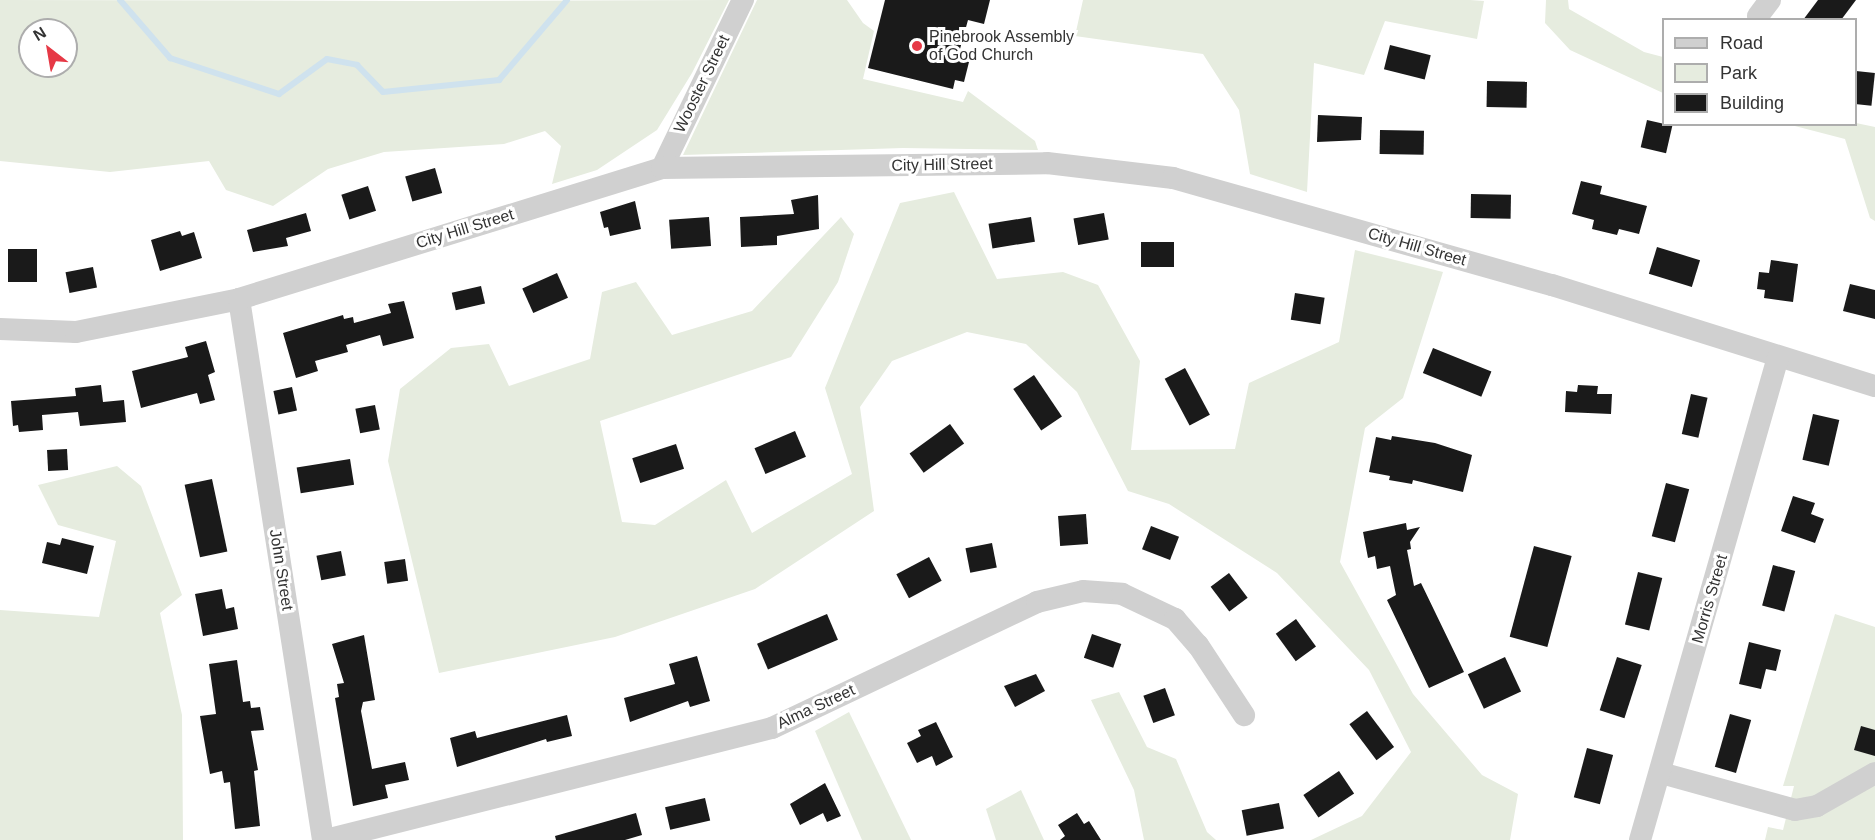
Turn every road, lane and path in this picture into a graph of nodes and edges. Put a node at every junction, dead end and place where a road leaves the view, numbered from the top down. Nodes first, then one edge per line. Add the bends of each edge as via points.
1 (743, 0) edge
2 (662, 168) junction
3 (239, 299) junction
4 (0, 328) edge
5 (1778, 357) junction
6 (1875, 386) edge
7 (1244, 715) dead end
8 (1661, 773) junction
9 (1875, 773) edge
10 (325, 840) edge
11 (1640, 840) edge

1 - 2 street, Wooster Street
2 - 3 street, City Hill Street
2 - 5 street, City Hill Street via 1047,163 1173,178 1552,285
3 - 4 street, City Hill Street via 75,332
3 - 10 street, John Street
5 - 6 street, City Hill Street
5 - 8 street, Morris Street
7 - 10 street, Alma Street via 1198,645 1175,619 1134,598 1083,591 1037,602 772,728
8 - 9 street via 1795,810 1817,806
8 - 11 street, Morris Street

